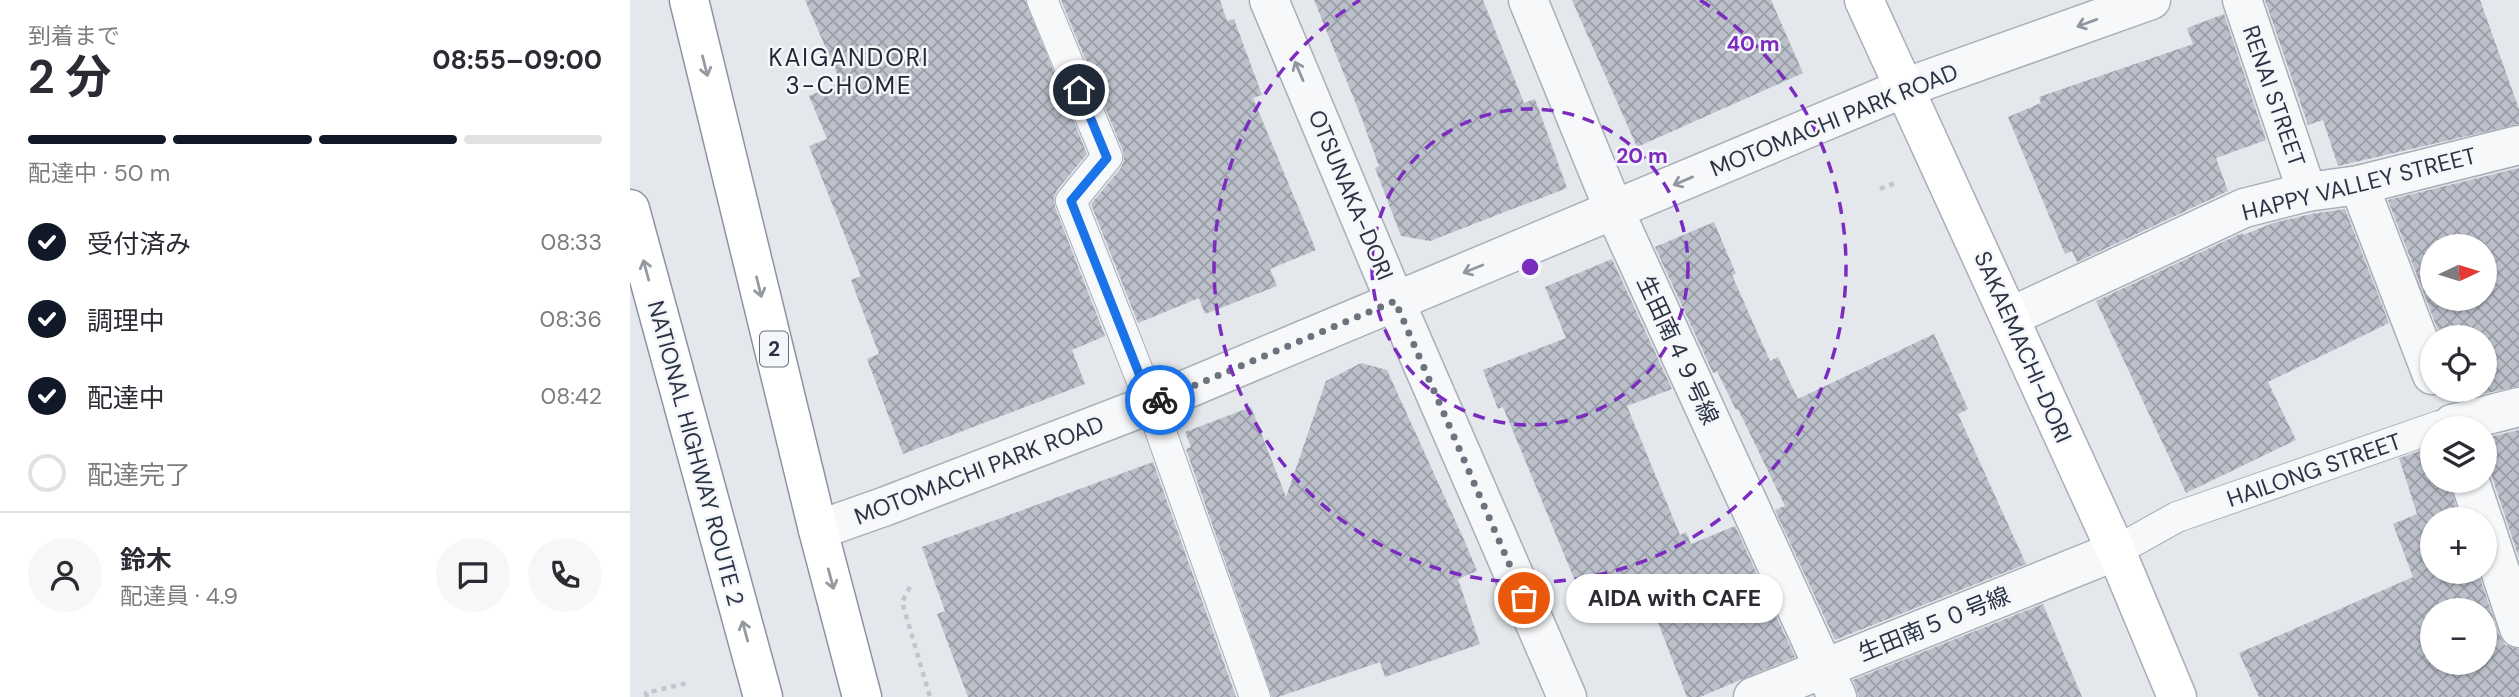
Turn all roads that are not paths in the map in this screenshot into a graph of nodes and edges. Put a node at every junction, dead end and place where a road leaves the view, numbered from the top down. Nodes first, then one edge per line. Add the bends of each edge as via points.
1 (689, 0) edge
2 (1042, 0) edge
3 (1269, 0) edge
4 (1528, 0) edge
5 (1864, 0) edge
6 (2151, 0) edge
7 (2242, 0) edge
8 (1904, 88) junction
9 (2519, 145) edge
10 (2358, 184) junction
11 (2307, 192) junction
12 (630, 209) edge
13 (1614, 211) junction
14 (1395, 301) junction
15 (2010, 317) junction
16 (2420, 344) edge
17 (1151, 404) junction
18 (2519, 407) edge
19 (2448, 414) edge
20 (818, 530) junction
21 (2116, 551) junction
22 (2497, 561) edge
23 (2519, 628) edge
24 (1830, 683) edge
25 (763, 697) edge
26 (862, 697) edge
27 (1255, 697) edge
28 (1567, 697) edge
29 (1753, 697) edge
30 (2177, 697) edge

1 -> 20 main road, 2
2 - 17 lane via 1107,158 1071,201
14 -> 3 street, OTSUNAKA-DORI
4 - 13 street, 生田南４９号線
5 - 8 main road, SAKAEMACHI-DORI
6 -> 8 street, MOTOMACHI PARK ROAD
7 - 11 street, RENAI STREET
8 -> 13 street, MOTOMACHI PARK ROAD
8 - 15 main road, SAKAEMACHI-DORI
9 - 10 street, HAPPY VALLEY STREET
10 - 11 street, HAPPY VALLEY STREET
10 - 16 street
11 - 15 street, HAPPY VALLEY STREET via 2244,208
25 -> 12 main road, NATIONAL HIGHWAY ROUTE 2
13 -> 14 street, MOTOMACHI PARK ROAD
13 - 24 street, 生田南４９号線
14 - 17 street, MOTOMACHI PARK ROAD
14 - 28 street, OTSUNAKA-DORI
15 - 21 main road, SAKAEMACHI-DORI
17 - 20 street, MOTOMACHI PARK ROAD
17 - 27 lane
18 - 19 street, HAILONG STREET
19 - 21 lane, HAILONG STREET via 2440,426 2177,517
20 -> 26 main road, 2
21 - 24 street, 生田南５０号線
21 - 30 main road, SAKAEMACHI-DORI
22 - 23 street
24 - 29 street, 生田南５０号線

